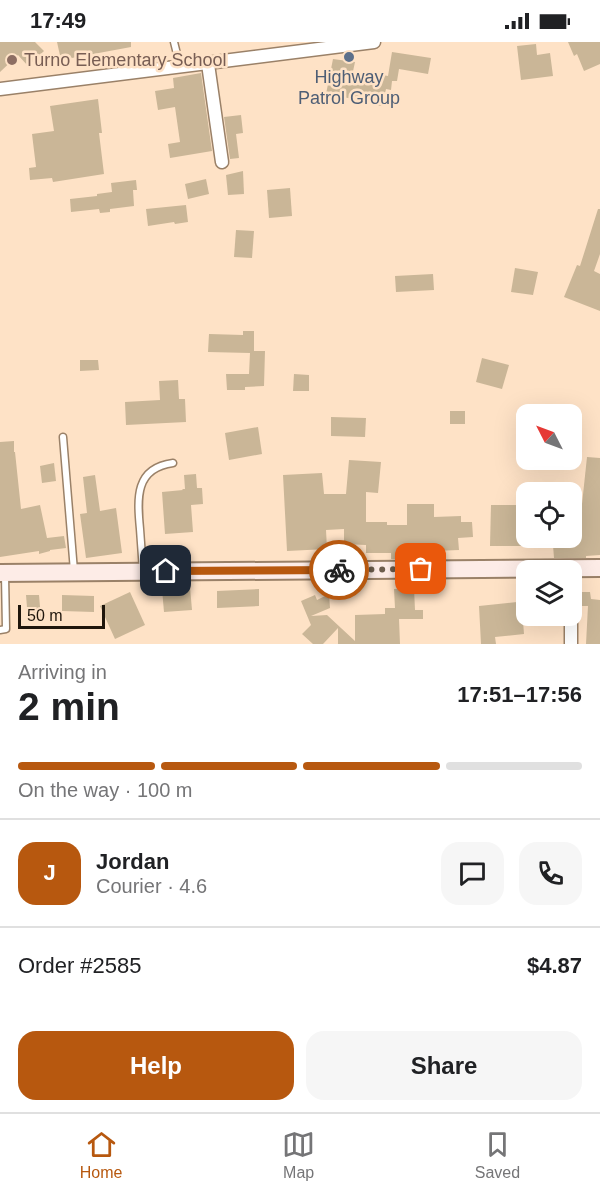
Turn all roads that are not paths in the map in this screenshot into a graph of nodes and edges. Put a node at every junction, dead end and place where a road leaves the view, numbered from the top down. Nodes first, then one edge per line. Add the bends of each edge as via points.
1 (174, 42) edge
2 (374, 42) edge
3 (208, 64) junction
4 (180, 67) junction
5 (0, 89) edge
6 (222, 162) dead end
7 (63, 437) dead end
8 (173, 463) dead end
9 (516, 568) edge
10 (582, 568) edge
11 (600, 568) edge
12 (143, 571) junction
13 (74, 572) junction
14 (3, 573) edge
15 (571, 626) edge
16 (0, 630) edge
17 (571, 644) edge

1 - 4 lane
2 - 3 street
3 - 4 street
3 - 6 street
4 - 5 street
7 - 13 lane
8 - 12 lane via 153,469 139,490
9 - 12 main road
10 - 11 main road
12 - 13 main road
13 - 14 main road
14 - 16 lane via 6,629
15 - 17 street

